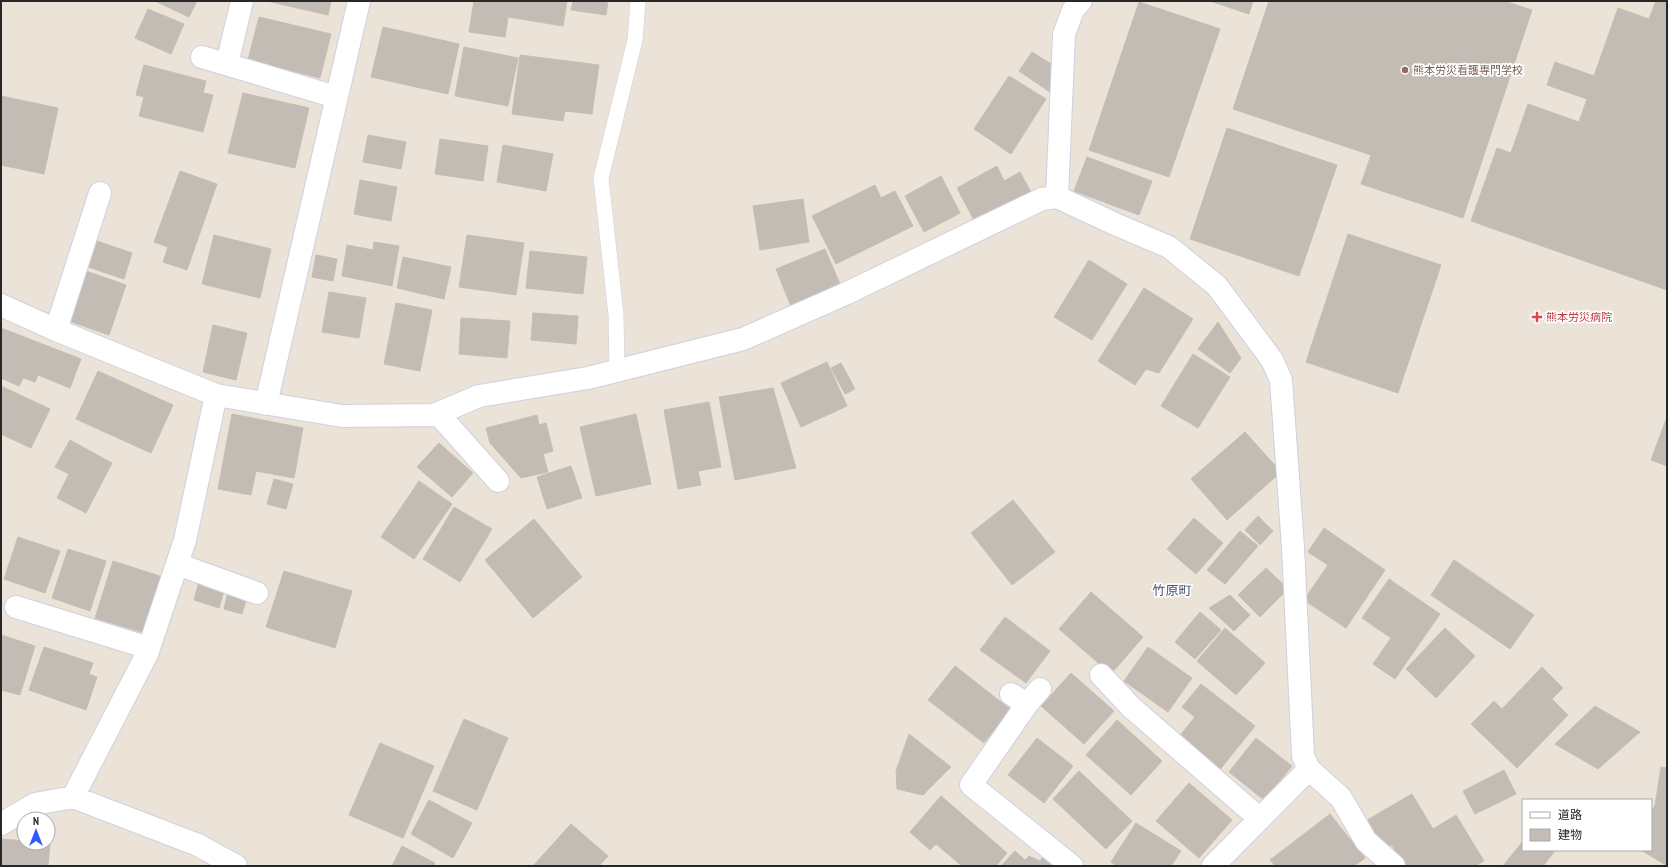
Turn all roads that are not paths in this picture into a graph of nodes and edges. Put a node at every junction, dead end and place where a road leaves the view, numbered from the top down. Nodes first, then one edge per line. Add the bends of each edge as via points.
1 (242, 1) edge
2 (359, 1) edge
3 (638, 1) edge
4 (1081, 1) edge
5 (202, 56) dead end
6 (227, 64) junction
7 (336, 97) junction
8 (100, 193) dead end
9 (1057, 197) junction
10 (1, 305) edge
11 (56, 330) junction
12 (617, 370) junction
13 (216, 395) junction
14 (266, 404) junction
15 (434, 415) junction
16 (498, 482) dead end
17 (178, 564) junction
18 (257, 593) dead end
19 (16, 607) dead end
20 (149, 648) junction
21 (1101, 675) dead end
22 (1026, 696) dead end
23 (1309, 769) junction
24 (73, 798) junction
25 (1260, 819) junction
26 (1, 824) edge
27 (236, 866) edge
28 (1072, 866) edge
29 (1213, 866) edge
30 (1394, 866) edge

1 - 6 street
2 - 7 street
3 - 12 lane via 635,40 601,178 616,315
4 - 9 street via 1073,10 1064,34
5 - 6 street
6 - 7 street
7 - 14 street
8 - 11 street
9 - 12 street via 1042,200 743,340
9 - 23 street via 1169,247 1217,286 1272,360 1281,380 1293,547 1303,756
10 - 11 street
11 - 13 street
12 - 15 street via 588,378 479,396
13 - 14 street
13 - 17 street
14 - 15 street via 342,416
15 - 16 street via 441,417
17 - 18 street
17 - 20 street
19 - 20 street
20 - 24 street
21 - 25 street via 1131,707
22 - 28 street via 971,785
23 - 25 street
23 - 30 street via 1341,798 1366,841
24 - 26 street via 35,804
24 - 27 street via 198,845
25 - 29 street

